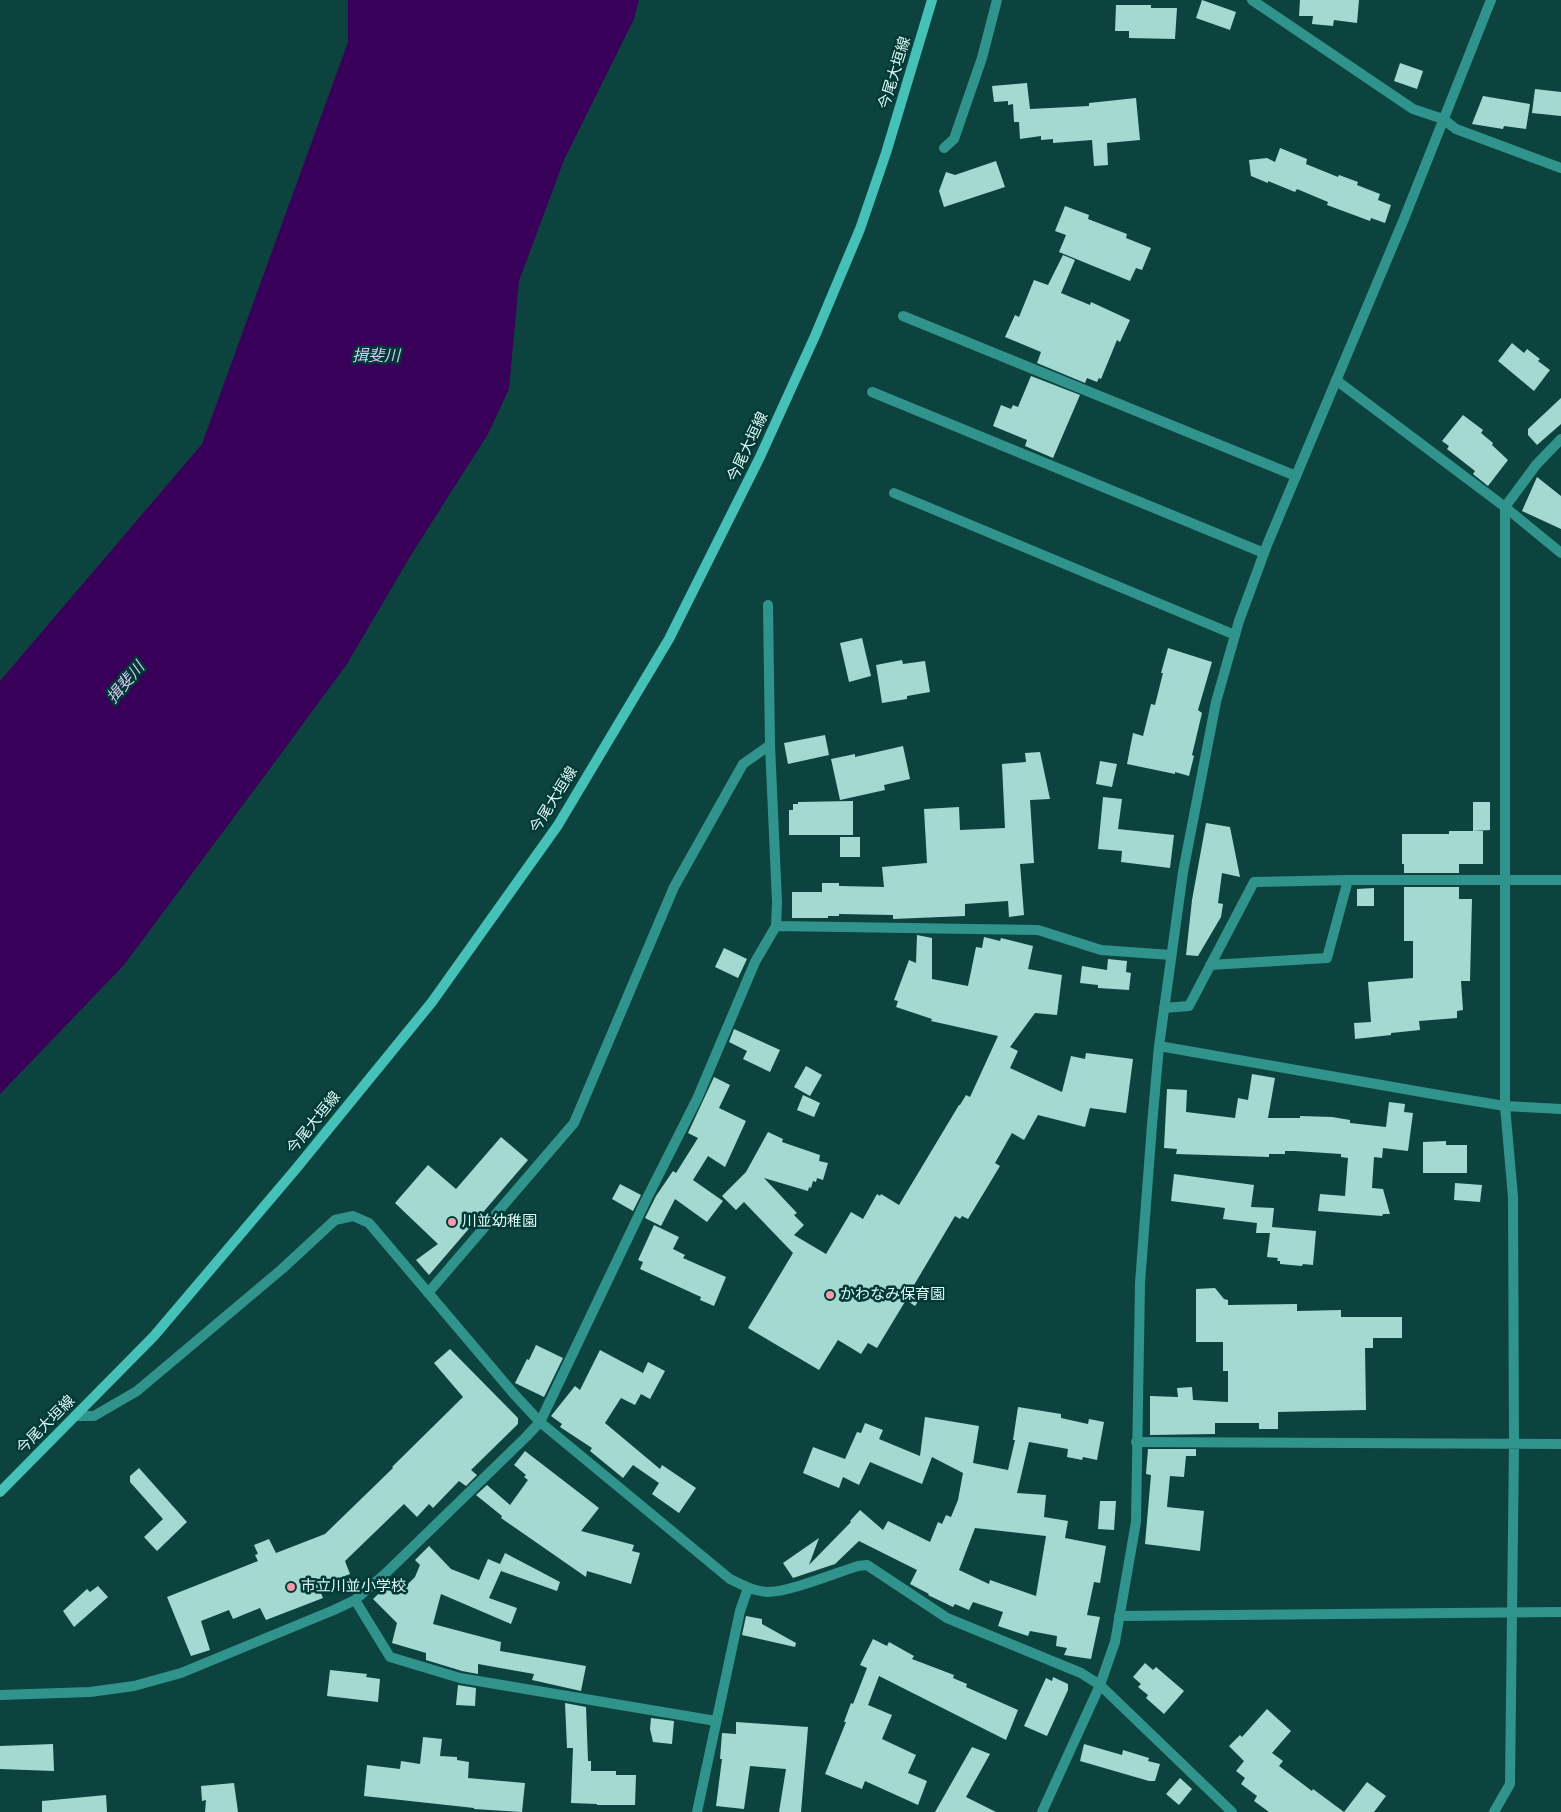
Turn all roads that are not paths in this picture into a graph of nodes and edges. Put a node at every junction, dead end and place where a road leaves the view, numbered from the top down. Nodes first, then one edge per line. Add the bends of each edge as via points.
1 (932, 0) edge
2 (997, 0) edge
3 (1252, 0) edge
4 (1491, 0) edge
5 (1442, 120) junction
6 (944, 148) dead end
7 (1561, 168) edge
8 (903, 316) dead end
9 (1336, 380) junction
10 (872, 392) dead end
11 (1561, 439) edge
12 (1296, 476) junction
13 (894, 493) dead end
14 (1505, 508) junction
15 (1264, 553) junction
16 (1561, 553) edge
17 (768, 605) dead end
18 (1235, 635) junction
19 (770, 745) junction
20 (1348, 880) junction
21 (1505, 880) junction
22 (1561, 880) edge
23 (776, 926) junction
24 (1171, 954) junction
25 (1210, 965) junction
26 (1164, 1008) junction
27 (1160, 1046) junction
28 (1505, 1106) junction
29 (1561, 1109) edge
30 (428, 1293) junction
31 (75, 1416) junction
32 (540, 1422) junction
33 (1136, 1442) junction
34 (1514, 1444) junction
35 (1561, 1444) edge
36 (0, 1492) edge
37 (748, 1588) junction
38 (355, 1600) junction
39 (1561, 1612) edge
40 (1512, 1613) junction
41 (1119, 1616) junction
42 (1100, 1685) junction
43 (0, 1695) edge
44 (716, 1721) junction
45 (697, 1812) edge
46 (1042, 1812) edge
47 (1232, 1812) edge
48 (1494, 1812) edge

1 - 31 main road, 今尾大垣線 via 873,191 815,336 760,457 669,639 558,825 432,1002 295,1170 160,1328
2 - 6 street via 982,58 954,139
3 - 5 street via 1413,108
4 - 5 street
5 - 7 street via 1456,129
5 - 9 street
8 - 12 street
9 - 12 street
9 - 14 street
10 - 15 street
11 - 14 street via 1536,465
12 - 15 street
13 - 18 street
14 - 16 street
14 - 21 street
15 - 18 street
17 - 19 street
18 - 24 street via 1216,702 1183,872
19 - 23 street
19 - 30 street via 743,764 674,886 574,1123
20 - 21 street
20 - 25 street via 1254,882
20 - 25 street via 1327,958
21 - 22 street
21 - 28 street
23 - 24 street via 1038,930 1101,950
23 - 32 street via 756,962 697,1099
24 - 26 street
25 - 26 street via 1189,1006
26 - 27 street
27 - 28 street
27 - 33 street via 1140,1283
28 - 29 street
28 - 34 street via 1513,1197
30 - 31 street via 369,1223 353,1216 335,1220 137,1391 94,1416
30 - 32 street
31 - 36 main road, 今尾大垣線
32 - 37 street via 730,1579
32 - 38 street
33 - 34 street
33 - 41 street via 1136,1522
34 - 35 street
34 - 40 street
37 - 42 street via 768,1592 795,1587 867,1565 947,1618 1081,1672
37 - 44 street
38 - 43 street via 181,1673 134,1686 90,1692
38 - 44 street via 390,1657 460,1678
39 - 40 street
40 - 41 street
40 - 48 street via 1510,1784
41 - 42 street via 1115,1642
42 - 46 street
42 - 47 street
44 - 45 street

